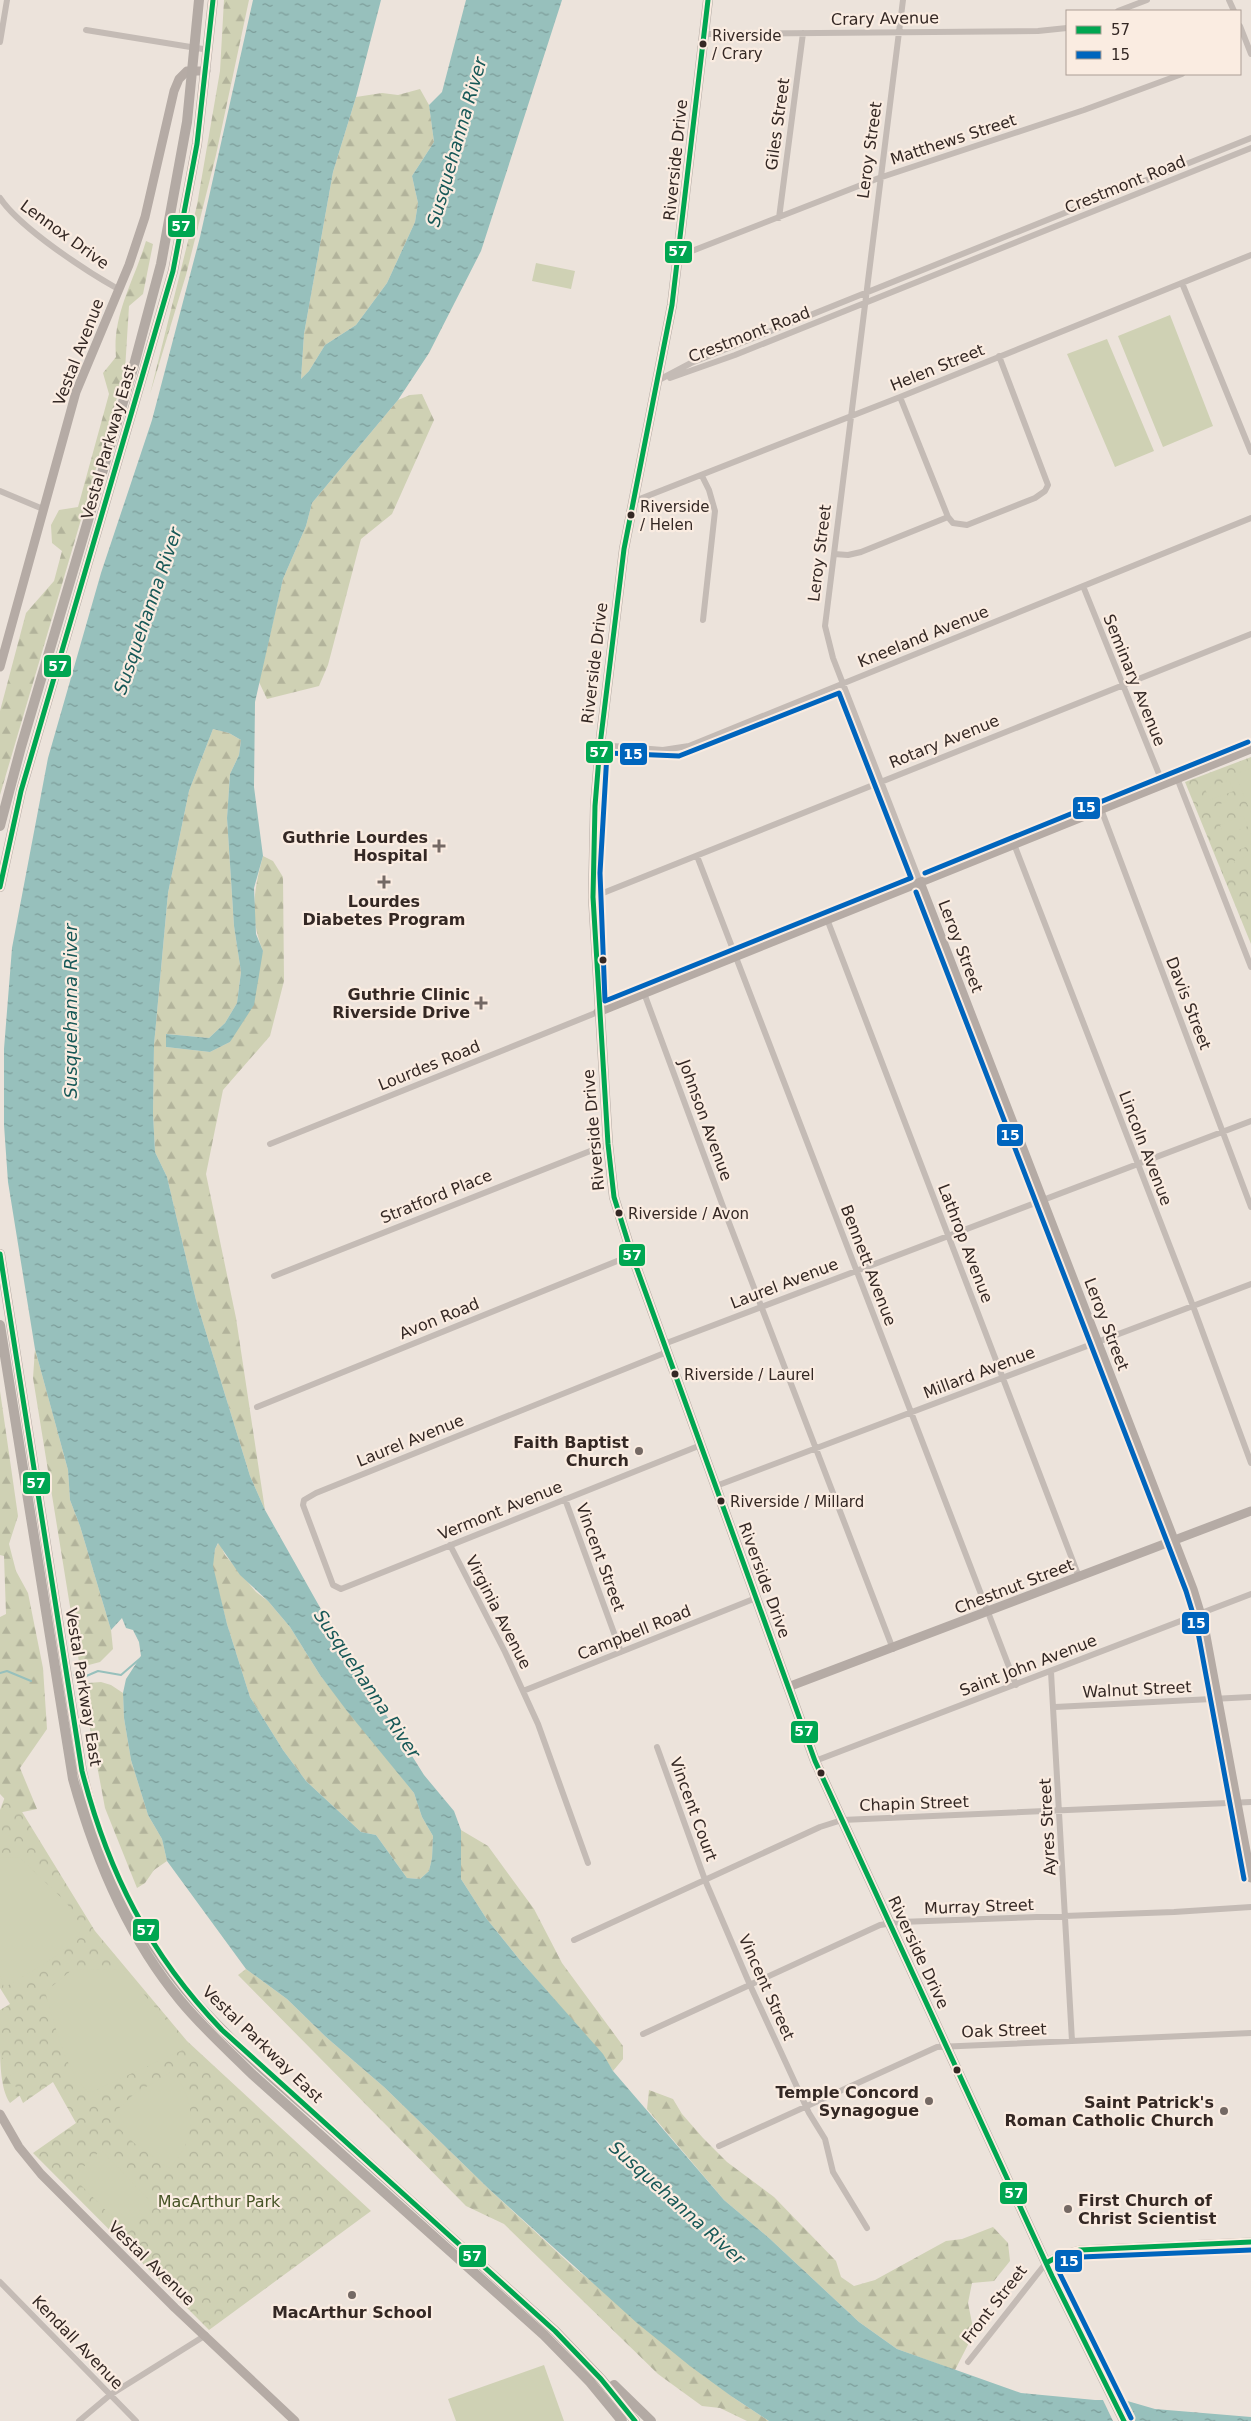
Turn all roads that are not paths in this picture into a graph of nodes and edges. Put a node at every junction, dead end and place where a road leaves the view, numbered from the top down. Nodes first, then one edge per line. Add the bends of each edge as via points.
1 (7, 0) edge
2 (199, 0) edge
3 (213, 0) edge
4 (708, 0) edge
5 (903, 0) edge
6 (1147, 0) edge
7 (1121, 10) edge
8 (1066, 28) edge
9 (1241, 28) edge
10 (86, 30) dead end
11 (899, 32) junction
12 (803, 33) junction
13 (704, 34) junction
14 (0, 42) edge
15 (196, 48) junction
16 (1250, 49) edge
17 (209, 50) junction
18 (194, 70) junction
19 (206, 71) junction
20 (1179, 75) edge
21 (1251, 138) edge
22 (1251, 148) edge
23 (1174, 170) junction
24 (880, 178) junction
25 (1177, 178) junction
26 (0, 198) edge
27 (1075, 209) junction
28 (779, 218) junction
29 (1078, 218) junction
30 (1251, 255) edge
31 (679, 256) junction
32 (1182, 283) junction
33 (118, 289) junction
34 (867, 293) junction
35 (866, 302) junction
36 (758, 337) junction
37 (761, 345) junction
38 (999, 356) junction
39 (657, 381) junction
40 (900, 397) junction
41 (852, 416) junction
42 (1251, 452) edge
43 (702, 476) junction
44 (0, 491) edge
45 (632, 502) junction
46 (43, 510) junction
47 (948, 516) junction
48 (1251, 518) edge
49 (834, 554) junction
50 (1083, 586) junction
51 (703, 620) dead end
52 (1251, 634) edge
53 (0, 667) edge
54 (843, 683) junction
55 (1122, 684) junction
56 (600, 744) junction
57 (1251, 749) edge
58 (1177, 778) junction
59 (882, 781) junction
60 (1163, 784) junction
61 (1101, 809) junction
62 (0, 826) edge
63 (1014, 844) junction
64 (697, 856) junction
65 (920, 882) junction
66 (0, 887) edge
67 (593, 897) junction
68 (827, 919) junction
69 (737, 956) junction
70 (1251, 967) edge
71 (644, 994) junction
72 (598, 1012) junction
73 (1251, 1121) edge
74 (1223, 1131) junction
75 (270, 1144) dead end
76 (608, 1144) junction
77 (1137, 1164) junction
78 (1043, 1200) junction
79 (1251, 1207) edge
80 (948, 1235) junction
81 (0, 1254) edge
82 (632, 1255) junction
83 (856, 1270) junction
84 (274, 1276) dead end
85 (1251, 1284) edge
86 (1193, 1306) junction
87 (762, 1307) junction
88 (0, 1325) edge
89 (1098, 1342) junction
90 (666, 1348) junction
91 (1003, 1378) junction
92 (257, 1407) dead end
93 (911, 1413) junction
94 (701, 1445) junction
95 (816, 1448) junction
96 (1251, 1463) edge
97 (716, 1486) junction
98 (565, 1499) junction
99 (1251, 1511) edge
100 (1174, 1541) junction
101 (450, 1544) junction
102 (1079, 1577) junction
103 (337, 1588) joint
104 (1251, 1594) edge
105 (756, 1598) junction
106 (988, 1613) junction
107 (1201, 1614) junction
108 (893, 1649) junction
109 (621, 1652) junction
110 (1051, 1672) junction
111 (1016, 1685) junction
112 (788, 1687) junction
113 (524, 1691) junction
114 (1251, 1697) edge
115 (1216, 1698) junction
116 (1054, 1707) junction
117 (657, 1747) dead end
118 (815, 1761) junction
119 (1251, 1802) edge
120 (1236, 1803) junction
121 (1060, 1811) junction
122 (842, 1820) junction
123 (588, 1863) dead end
124 (1251, 1878) edge
125 (705, 1880) junction
126 (1251, 1907) edge
127 (1066, 1917) junction
128 (890, 1923) junction
129 (574, 1940) dead end
130 (750, 1985) junction
131 (1251, 2033) edge
132 (643, 2034) dead end
133 (1072, 2041) junction
134 (946, 2046) junction
135 (807, 2105) junction
136 (1, 2119) edge
137 (719, 2146) dead end
138 (867, 2228) dead end
139 (1251, 2242) edge
140 (1046, 2263) junction
141 (0, 2282) edge
142 (206, 2335) junction
143 (968, 2362) dead end
144 (587, 2363) junction
145 (110, 2395) junction
146 (78, 2421) edge
147 (136, 2421) edge
148 (295, 2421) edge
149 (622, 2421) edge
150 (635, 2421) edge
151 (650, 2421) edge
152 (1124, 2421) edge

1 - 14 street
2 - 15 main road, Vestal Parkway East
3 - 17 main road, Vestal Parkway East
4 - 13 main road, Riverside Drive
5 - 11 street, Leroy Street
6 - 7 street
8 - 11 street, Crary Avenue
9 - 16 street
10 - 15 street
11 - 12 street, Crary Avenue
11 - 24 street, Leroy Street
12 - 13 street, Crary Avenue
12 - 28 street, Giles Street
13 - 31 main road, Riverside Drive
15 - 17 street
15 - 18 main road, Vestal Parkway East
17 - 19 main road, Vestal Parkway East
18 - 19 street
18 - 33 street, Vestal Avenue via 184,73 174,91 145,217
18 - 62 main road, Vestal Parkway East via 180,167 153,296
19 - 66 main road, Vestal Parkway East via 191,185 172,270 21,791
20 - 24 street, Matthews Street
21 - 23 street, Crestmont Road
22 - 25 street, Crestmont Road
23 - 25 street
23 - 27 street, Crestmont Road
24 - 28 street, Matthews Street
24 - 34 street, Leroy Street
25 - 29 street, Crestmont Road
26 - 33 street, Lennox Drive via 10,212 40,236
27 - 29 street
27 - 34 street, Crestmont Road
28 - 31 street, Matthews Street
29 - 35 street, Crestmont Road
30 - 32 street, Helen Street
31 - 39 main road, Riverside Drive
32 - 38 street, Helen Street
32 - 42 street
33 - 46 street, Vestal Avenue via 76,392
34 - 35 street, Leroy Street
34 - 36 street, Crestmont Road
35 - 37 street, Crestmont Road
35 - 41 street, Leroy Street
36 - 37 street
36 - 39 street, Crestmont Road via 691,363
37 - 39 street, Crestmont Road via 691,372
38 - 40 street, Helen Street
38 - 47 street via 1047,489 1036,498 967,525 953,524
39 - 45 main road, Riverside Drive
40 - 41 street, Helen Street
40 - 47 street
41 - 43 street, Helen Street
41 - 49 street, Leroy Street
43 - 45 street, Helen Street
43 - 51 street via 715,511
44 - 46 street
45 - 56 main road, Riverside Drive
46 - 53 street, Vestal Avenue
47 - 49 street via 861,552
48 - 50 street, Kneeland Avenue
49 - 54 street, Leroy Street via 825,632
50 - 54 street, Kneeland Avenue
50 - 55 street, Seminary Avenue
52 - 55 street, Rotary Avenue
54 - 56 street, Kneeland Avenue via 677,749
54 - 59 street, Leroy Street
55 - 59 street, Rotary Avenue
55 - 60 street, Seminary Avenue
56 - 67 main road, Riverside Drive
57 - 58 street
58 - 60 street
58 - 70 street
59 - 64 street, Rotary Avenue
59 - 65 street, Leroy Street
60 - 61 street
61 - 63 street
61 - 74 street, Davis Street
63 - 65 street
63 - 77 street, Lincoln Avenue
64 - 67 street, Rotary Avenue
64 - 69 street, Bennett Avenue
65 - 68 street
65 - 78 street, Leroy Street
67 - 72 main road, Riverside Drive
68 - 69 street
68 - 80 street, Lathrop Avenue
69 - 71 street
69 - 83 street, Bennett Avenue
71 - 72 street
71 - 87 street, Johnson Avenue
72 - 75 street, Lourdes Road
72 - 76 main road, Riverside Drive
73 - 74 street, Laurel Avenue
74 - 77 street, Laurel Avenue
74 - 79 street, Davis Street
76 - 82 main road, Riverside Drive via 614,1197
76 - 84 street, Stratford Place
77 - 78 street, Laurel Avenue
77 - 86 street, Lincoln Avenue
78 - 80 street, Laurel Avenue
78 - 89 street, Leroy Street
80 - 83 street, Laurel Avenue
80 - 91 street, Lathrop Avenue
81 - 144 main road, Vestal Parkway East via 82,1771 96,1824 126,1897 166,1963 206,2013
82 - 90 main road, Riverside Drive
82 - 92 street, Avon Road
83 - 87 street, Laurel Avenue
83 - 93 street, Bennett Avenue
85 - 86 street, Millard Avenue
86 - 89 street, Millard Avenue
86 - 96 street, Lincoln Avenue
87 - 90 street, Laurel Avenue
87 - 95 street, Johnson Avenue
88 - 149 main road, Vestal Parkway East via 72,1778 89,1836 106,1878 143,1948 180,2000 206,2029 544,2335
89 - 91 street, Millard Avenue
89 - 100 street, Leroy Street
90 - 94 main road, Riverside Drive
90 - 103 street, Laurel Avenue via 304,1500 303,1505 333,1585
91 - 93 street, Millard Avenue
91 - 102 street, Lathrop Avenue
93 - 95 street, Millard Avenue
93 - 106 street, Bennett Avenue
94 - 97 main road, Riverside Drive
94 - 98 street, Vermont Avenue
95 - 97 street, Millard Avenue
95 - 108 street, Johnson Avenue
97 - 105 main road, Riverside Drive
98 - 101 street, Vermont Avenue
98 - 109 street, Vincent Street
99 - 100 street, Chestnut Street
100 - 102 street, Chestnut Street
100 - 107 street, Leroy Street
101 - 103 street, Vermont Avenue via 347,1588
101 - 113 street, Virginia Avenue
102 - 106 street, Chestnut Street
104 - 107 street, Saint John Avenue
105 - 109 street, Campbell Road
105 - 112 main road, Riverside Drive
106 - 108 street, Chestnut Street
106 - 111 street, Bennett Avenue
107 - 110 street, Saint John Avenue
107 - 115 street, Leroy Street
108 - 112 street, Chestnut Street
109 - 113 street, Campbell Road
110 - 111 street, Saint John Avenue
110 - 116 street, Ayres Street
111 - 118 street, Saint John Avenue
112 - 118 main road, Riverside Drive
113 - 123 street, Virginia Avenue
114 - 115 street, Walnut Street
115 - 116 street, Walnut Street
115 - 120 street, Leroy Street
116 - 121 street, Ayres Street
117 - 125 street, Vincent Court
118 - 122 main road, Riverside Drive
119 - 120 street, Chapin Street
120 - 121 street, Chapin Street
120 - 124 street, Leroy Street
121 - 122 street, Chapin Street
121 - 127 street, Ayres Street
122 - 125 street, Chapin Street
122 - 128 main road, Riverside Drive
125 - 129 street, Chapin Street
125 - 130 street, Vincent Street
126 - 127 street, Murray Street
127 - 128 street, Murray Street
127 - 133 street, Ayres Street
128 - 130 street, Murray Street
128 - 134 main road, Riverside Drive
130 - 132 street, Murray Street
130 - 135 street, Vincent Street
131 - 133 street, Oak Street
133 - 134 street, Oak Street
134 - 135 street, Oak Street via 920,2053
134 - 140 main road, Riverside Drive
135 - 137 street, Oak Street
135 - 138 street, Vincent Street via 825,2140 833,2172
136 - 142 street, Vestal Avenue via 41,2174
139 - 140 street, Front Street via 1080,2250
140 - 143 street, Front Street
140 - 152 main road, Riverside Drive
141 - 145 street, Kendall Avenue
142 - 145 street
142 - 148 street, Vestal Avenue
144 - 150 main road, Vestal Parkway East
144 - 151 main road via 594,2364
145 - 146 street
145 - 147 street, Kendall Avenue

